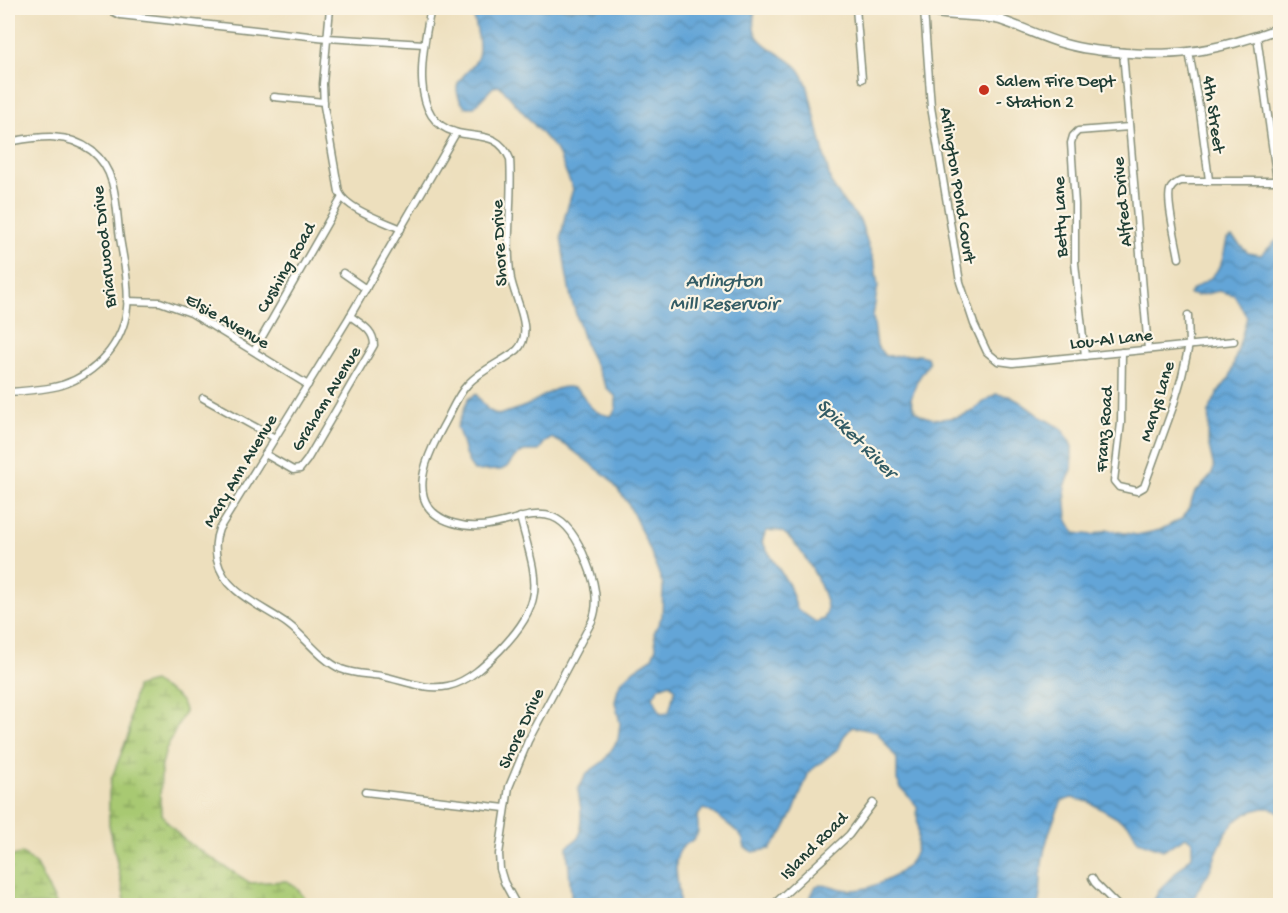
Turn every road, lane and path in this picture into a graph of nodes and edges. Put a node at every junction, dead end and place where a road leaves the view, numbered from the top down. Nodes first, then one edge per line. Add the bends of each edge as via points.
1 (106, 8) edge
2 (330, 8) edge
3 (431, 8) edge
4 (856, 8) edge
5 (1001, 8) edge
6 (922, 9) edge
7 (1001, 20) junction
8 (1281, 28) edge
9 (1257, 36) junction
10 (327, 38) junction
11 (424, 44) junction
12 (1123, 52) junction
13 (1189, 52) junction
14 (862, 79) dead end
15 (274, 97) dead end
16 (324, 102) junction
17 (1130, 127) junction
18 (456, 133) junction
19 (8, 142) edge
20 (1209, 180) junction
21 (1279, 181) edge
22 (342, 199) junction
23 (401, 229) junction
24 (1179, 258) dead end
25 (343, 273) dead end
26 (366, 289) junction
27 (127, 301) junction
28 (1188, 315) dead end
29 (350, 316) junction
30 (1234, 340) dead end
31 (1189, 345) junction
32 (1148, 349) junction
33 (254, 351) junction
34 (1122, 352) junction
35 (1085, 356) junction
36 (992, 357) joint
37 (308, 385) junction
38 (8, 392) edge
39 (203, 398) dead end
40 (275, 438) junction
41 (265, 454) junction
42 (1137, 491) joint
43 (520, 517) junction
44 (365, 792) dead end
45 (873, 803) dead end
46 (505, 808) junction
47 (1094, 881) dead end
48 (517, 906) edge
49 (772, 906) edge
50 (1118, 906) edge

1 - 10 street via 120,15
2 - 10 street
3 - 11 street, Shore Drive
4 - 14 street
5 - 7 street
6 - 7 street
6 - 36 street, Arlington Pond Court via 931,106 960,282 974,324
7 - 12 street via 1066,44
8 - 9 street
9 - 13 street
9 - 21 street
10 - 11 street
10 - 16 street
11 - 18 street, Shore Drive via 422,87 427,109 435,121
12 - 13 street
12 - 17 street, Alfred Drive
13 - 20 street, 4th Street
15 - 16 street
16 - 22 street
17 - 32 street, Alfred Drive
17 - 35 street, Betty Lane via 1078,130 1071,143 1075,263
18 - 23 street, Mary Ann Avenue
18 - 43 street, Shore Drive via 497,141 510,159 510,274 524,335 517,350 465,388 425,463 423,494 432,510 457,524 481,526
19 - 27 street, Briarwood Drive via 63,137 82,144 100,159 112,178 115,192
20 - 21 street
20 - 24 street via 1181,181 1170,189
22 - 23 street
22 - 33 street, Cushing Road
23 - 26 street, Mary Ann Avenue
25 - 26 street
26 - 29 street, Mary Ann Avenue
27 - 33 street, Elsie Avenue via 175,306
27 - 38 street, Briarwood Drive via 118,337 95,366 63,385
28 - 31 street, Marys Lane
29 - 37 street, Mary Ann Avenue
29 - 41 street, Graham Avenue via 368,329 374,340 371,352 300,469 289,468
30 - 31 street, Lou-Al Lane
31 - 32 street, Lou-Al Lane
31 - 42 street, Marys Lane via 1173,407 1144,488
32 - 34 street, Lou-Al Lane
33 - 37 street, Elsie Avenue
34 - 35 street, Lou-Al Lane
34 - 42 street, Franz Road via 1121,423 1114,481 1119,488
35 - 36 street, Lou-Al Lane via 1013,363
37 - 40 street, Mary Ann Avenue
39 - 40 street
40 - 41 street, Mary Ann Avenue
41 - 43 street, Mary Ann Avenue via 216,537 220,572 228,585 289,625 330,662 349,672 441,687 461,682 488,661 524,621 535,597
43 - 46 street, Shore Drive via 547,515 570,531 589,566 596,608 528,741 509,787
44 - 46 street
45 - 49 street, Island Road via 849,835
46 - 48 street, Shore Drive via 500,868
47 - 50 street

